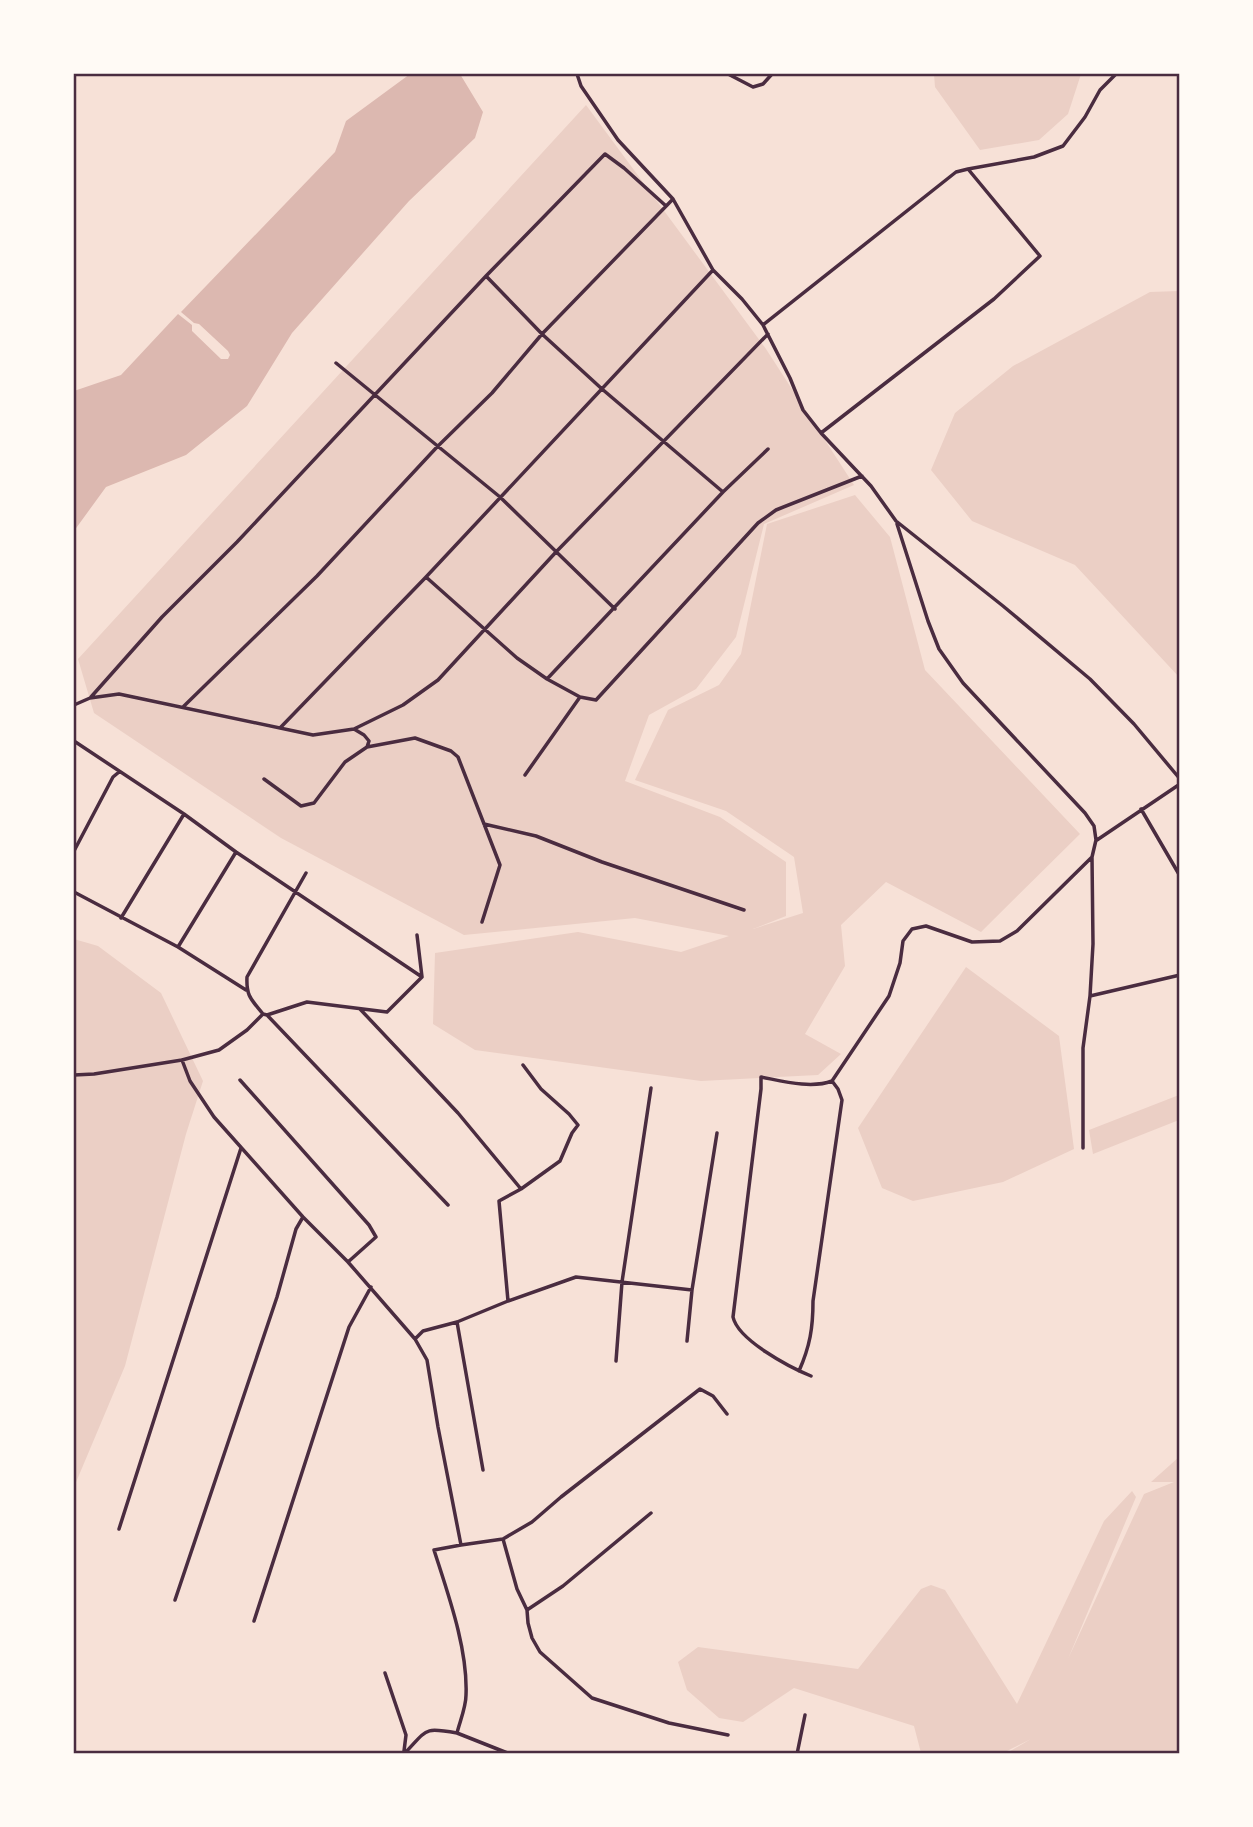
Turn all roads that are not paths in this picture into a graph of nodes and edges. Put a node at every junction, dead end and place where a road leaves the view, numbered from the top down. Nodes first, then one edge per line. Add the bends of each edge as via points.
1 (577, 74) edge
2 (728, 74) edge
3 (772, 74) edge
4 (1116, 74) edge
5 (968, 169) junction
6 (673, 199) junction
7 (666, 206) junction
8 (713, 270) junction
9 (486, 276) junction
10 (763, 325) junction
11 (542, 334) junction
12 (768, 334) junction
13 (336, 363) dead end
14 (602, 389) junction
15 (374, 396) junction
16 (821, 433) junction
17 (664, 440) junction
18 (437, 447) junction
19 (768, 449) dead end
20 (862, 476) junction
21 (723, 492) junction
22 (499, 497) junction
23 (896, 521) junction
24 (556, 552) junction
25 (426, 577) junction
26 (615, 609) junction
27 (485, 630) junction
28 (547, 679) junction
29 (580, 697) junction
30 (90, 698) junction
31 (74, 705) edge
32 (184, 707) junction
33 (279, 729) junction
34 (354, 729) junction
35 (74, 741) edge
36 (367, 747) junction
37 (119, 772) junction
38 (525, 775) dead end
39 (264, 779) dead end
40 (1180, 781) edge
41 (1141, 809) junction
42 (184, 814) junction
43 (484, 824) junction
44 (1096, 840) junction
45 (74, 851) edge
46 (236, 852) junction
47 (1092, 857) junction
48 (306, 873) dead end
49 (1180, 876) edge
50 (296, 891) junction
51 (74, 892) edge
52 (744, 910) dead end
53 (121, 918) junction
54 (482, 922) dead end
55 (417, 935) dead end
56 (178, 947) junction
57 (1180, 975) edge
58 (422, 977) junction
59 (247, 990) junction
60 (1090, 996) junction
61 (359, 1007) junction
62 (265, 1015) junction
63 (182, 1060) junction
64 (523, 1065) dead end
65 (74, 1074) edge
66 (240, 1080) dead end
67 (832, 1081) junction
68 (651, 1088) dead end
69 (717, 1133) dead end
70 (241, 1148) junction
71 (1083, 1148) dead end
72 (521, 1189) junction
73 (448, 1205) dead end
74 (303, 1217) junction
75 (348, 1262) junction
76 (622, 1282) junction
77 (371, 1287) junction
78 (692, 1290) junction
79 (508, 1301) junction
80 (457, 1322) junction
81 (415, 1339) junction
82 (687, 1341) dead end
83 (616, 1361) dead end
84 (799, 1371) junction
85 (811, 1376) dead end
86 (727, 1414) dead end
87 (483, 1470) dead end
88 (651, 1513) dead end
89 (119, 1529) dead end
90 (503, 1539) junction
91 (461, 1545) junction
92 (175, 1600) dead end
93 (527, 1610) junction
94 (254, 1621) dead end
95 (385, 1673) dead end
96 (805, 1715) dead end
97 (457, 1733) junction
98 (728, 1735) dead end
99 (404, 1754) edge
100 (510, 1754) edge
101 (797, 1754) edge

1 - 6 street via 618,140
2 - 3 street via 753,87
4 - 5 street via 1063,146 1034,158
5 - 10 street via 956,172
5 - 16 street via 1040,256 994,299
6 - 7 street
6 - 8 street
7 - 9 street via 606,154
7 - 11 street
8 - 10 street
8 - 14 street
9 - 11 street
9 - 15 street
10 - 12 street
11 - 14 street
11 - 18 street via 492,393
12 - 16 street via 803,410
12 - 17 street
13 - 15 street
14 - 17 street
14 - 22 street
15 - 18 street
15 - 30 street
16 - 20 street
17 - 21 street
17 - 24 street
18 - 22 street
18 - 32 street via 317,576
19 - 21 street
20 - 23 street
20 - 29 street via 776,510 758,523 596,700
21 - 26 street
22 - 24 street
22 - 25 street
23 - 40 street via 1090,679
23 - 44 street via 939,649 963,683 1085,813
24 - 26 street
24 - 27 street
25 - 27 street
25 - 33 street
26 - 28 street
27 - 28 street
27 - 34 street via 438,680 404,705
28 - 29 street
29 - 38 street
30 - 31 street
30 - 32 street via 118,694
32 - 33 street
33 - 34 street via 313,735
34 - 36 street via 369,741
35 - 37 street
36 - 39 street via 345,762 314,803 301,806
36 - 43 street via 415,738 451,751 458,757
37 - 42 street
37 - 45 street
40 - 41 street
41 - 44 street
41 - 49 street
42 - 46 street
42 - 53 street
43 - 52 street via 536,836
43 - 54 street via 500,864
44 - 47 street
46 - 50 street
46 - 56 street
47 - 60 street
47 - 67 street via 1017,931 1000,941 972,942 926,926 912,929 903,942 889,996
48 - 50 street
50 - 58 street
50 - 59 street via 247,977
51 - 53 street
53 - 56 street
55 - 58 street
56 - 59 street
57 - 60 street
58 - 61 street via 387,1012
59 - 62 street
60 - 71 street via 1083,1048
61 - 62 street via 307,1002
61 - 72 street
62 - 63 street via 219,1050
62 - 73 street
63 - 65 street
63 - 70 street via 190,1081
64 - 72 street via 578,1125 560,1160
66 - 75 street via 369,1225 376,1237
67 - 84 street via 842,1100 813,1301 813,1330
67 - 84 street via 806,1084 761,1077 738,1272 735,1324 744,1335
68 - 76 street
69 - 78 street
70 - 74 street
70 - 89 street
72 - 79 street via 499,1201
74 - 75 street
74 - 92 street
75 - 77 street
76 - 78 street
76 - 79 street via 576,1277
76 - 83 street
77 - 81 street
77 - 94 street via 349,1327
78 - 82 street
79 - 80 street
80 - 81 street via 423,1331
80 - 87 street
81 - 91 street via 426,1360
84 - 85 street
86 - 90 street via 713,1395 700,1389 532,1522
88 - 93 street
90 - 91 street
90 - 93 street
91 - 97 street via 433,1550 459,1636 466,1677
93 - 98 street via 532,1638 540,1652 592,1698 669,1723
95 - 99 street via 406,1735
96 - 101 street
97 - 99 street via 426,1730
97 - 100 street

